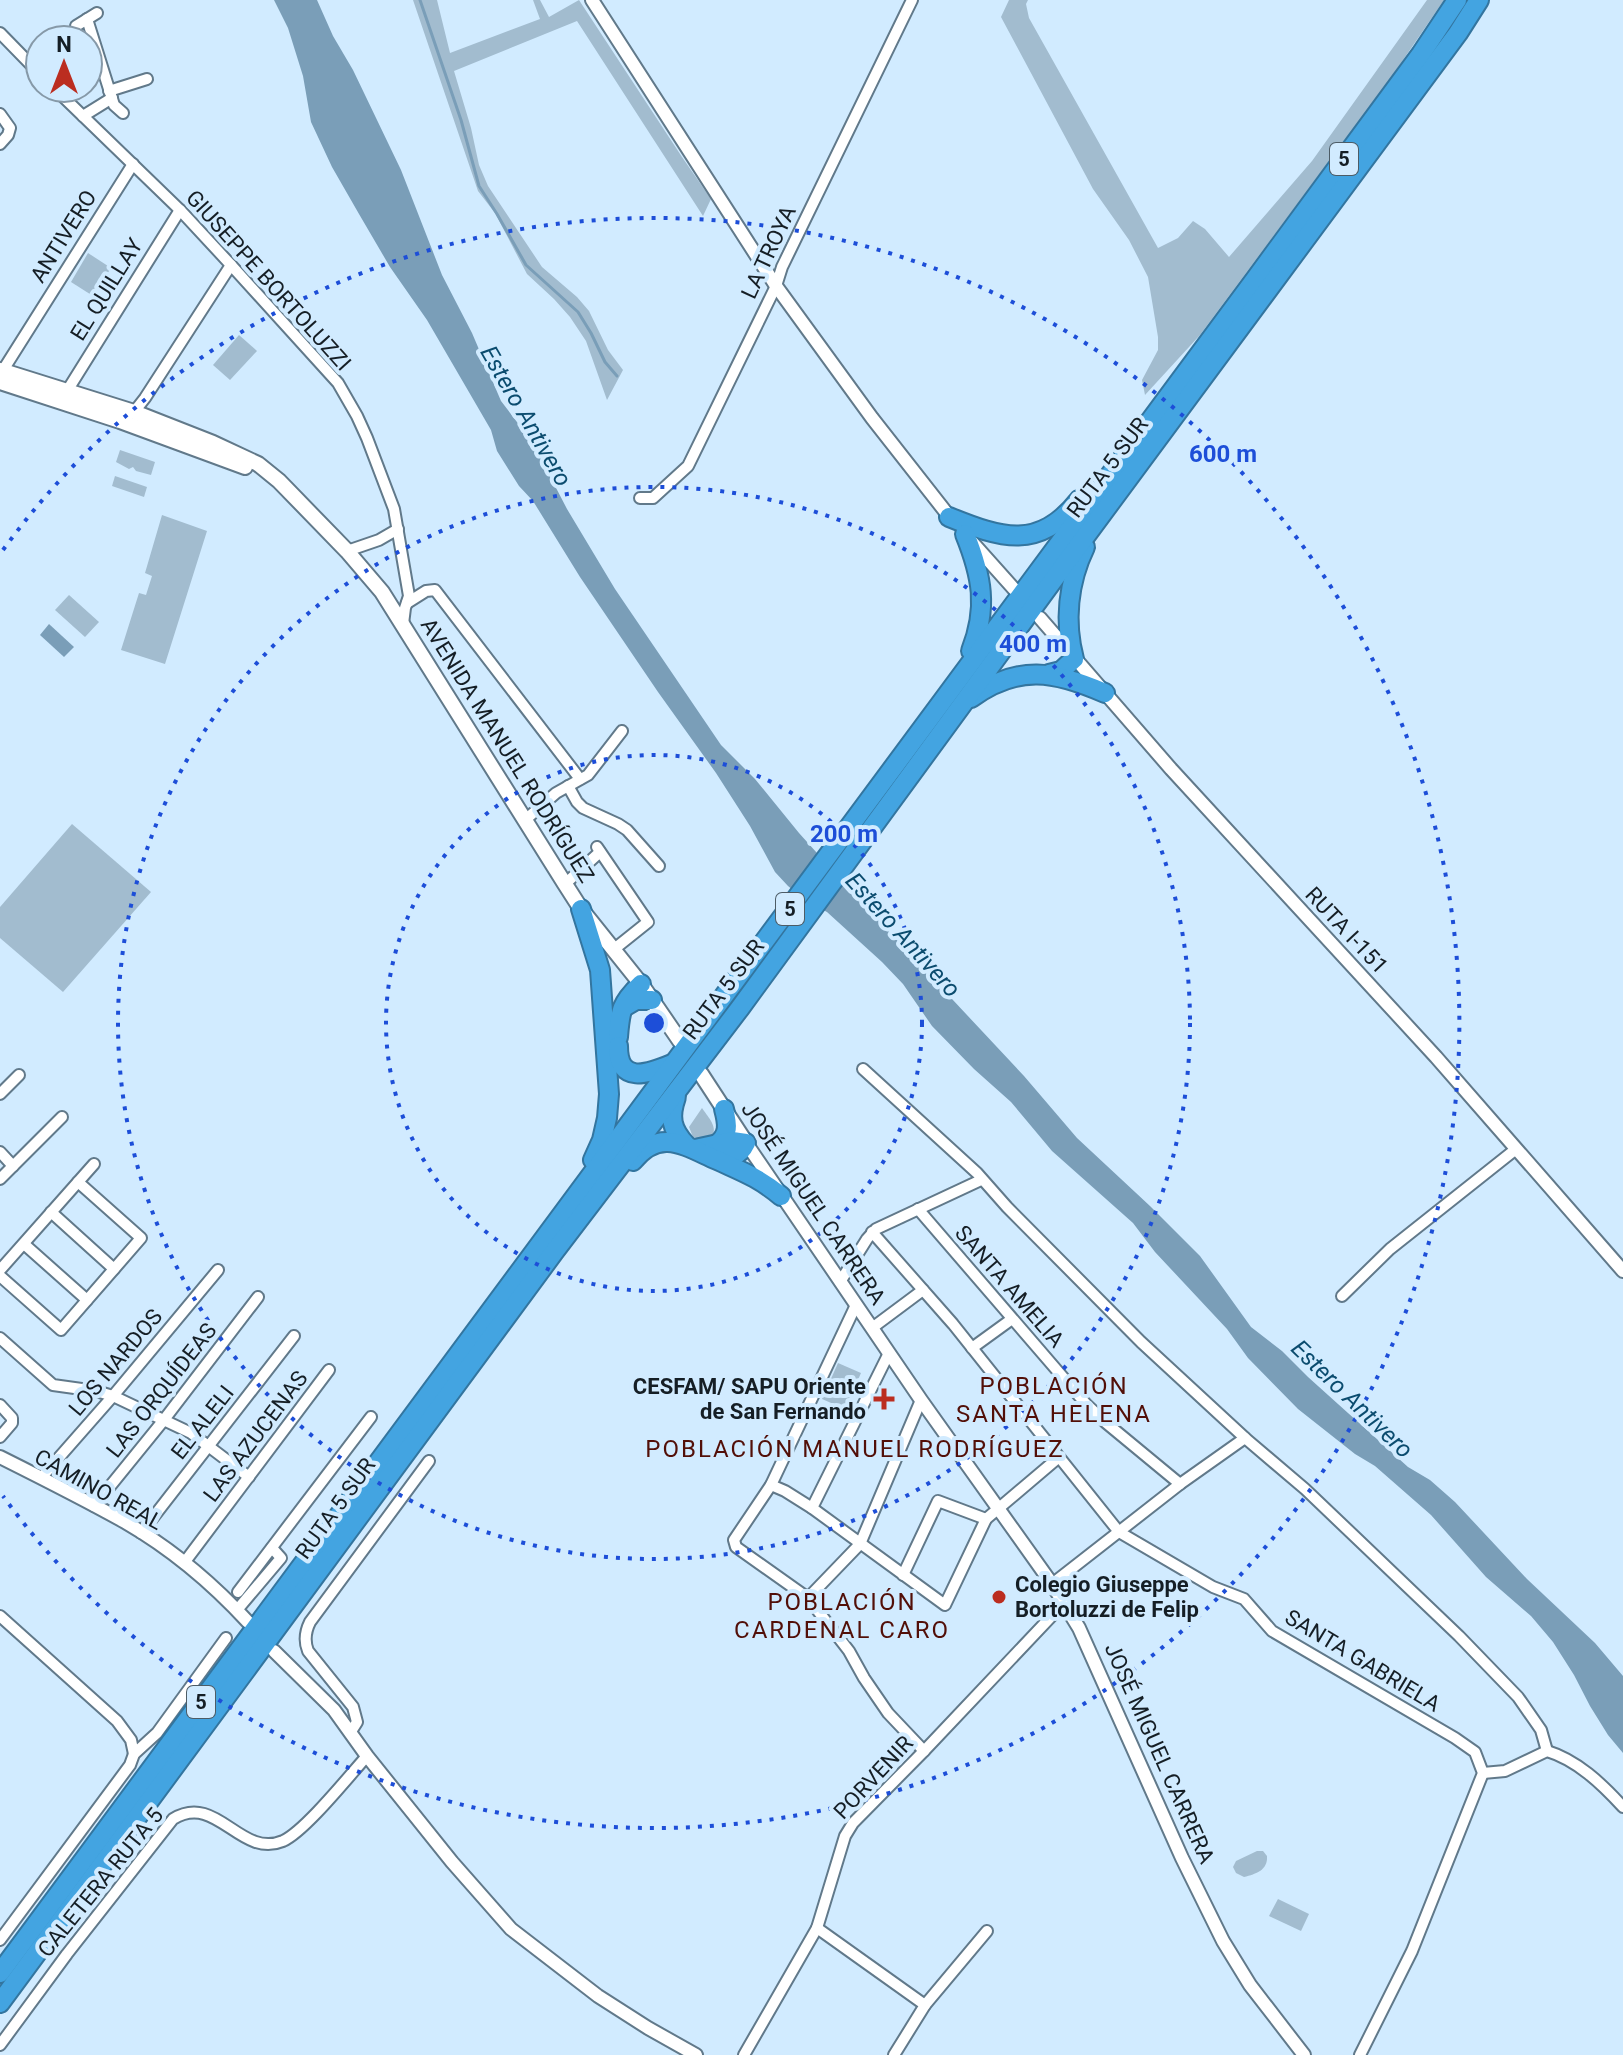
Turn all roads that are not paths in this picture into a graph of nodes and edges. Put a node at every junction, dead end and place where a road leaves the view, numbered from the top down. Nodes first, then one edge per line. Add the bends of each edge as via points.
1 (592, 0) edge
2 (912, 0) edge
3 (1457, 0) edge
4 (1479, 0) edge
5 (79, 24) edge
6 (94, 24) edge
7 (0, 33) edge
8 (24, 58) edge
9 (104, 65) edge
10 (147, 79) dead end
11 (111, 94) junction
12 (71, 104) edge
13 (123, 113) dead end
14 (0, 114) edge
15 (83, 116) junction
16 (0, 144) edge
17 (133, 164) junction
18 (180, 210) junction
19 (231, 265) junction
20 (776, 286) junction
21 (1, 374) edge
22 (73, 397) junction
23 (134, 412) junction
24 (1147, 424) junction
25 (288, 491) junction
26 (640, 498) dead end
27 (1101, 514) junction
28 (949, 517) junction
29 (398, 529) junction
30 (965, 534) junction
31 (1002, 535) junction
32 (347, 551) junction
33 (986, 557) junction
34 (1014, 589) dead end
35 (399, 605) junction
36 (1040, 618) dead end
37 (1074, 659) junction
38 (1049, 674) junction
39 (951, 690) junction
40 (1105, 693) junction
41 (957, 710) junction
42 (622, 731) dead end
43 (580, 779) junction
44 (568, 786) junction
45 (524, 821) junction
46 (866, 821) junction
47 (659, 866) dead end
48 (565, 884) junction
49 (581, 909) junction
50 (613, 950) junction
51 (646, 992) junction
52 (613, 1006) junction
53 (680, 1041) dead end
54 (675, 1063) junction
55 (863, 1069) dead end
56 (701, 1074) dead end
57 (19, 1075) dead end
58 (679, 1087) junction
59 (0, 1094) edge
60 (724, 1109) junction
61 (62, 1117) dead end
62 (746, 1143) junction
63 (690, 1147) junction
64 (1516, 1149) junction
65 (0, 1152) edge
66 (715, 1152) junction
67 (94, 1164) dead end
68 (13, 1166) junction
69 (0, 1179) edge
70 (981, 1180) junction
71 (78, 1182) junction
72 (781, 1196) junction
73 (566, 1208) junction
74 (918, 1209) junction
75 (51, 1212) junction
76 (872, 1232) junction
77 (24, 1244) junction
78 (554, 1252) junction
79 (114, 1269) junction
80 (218, 1270) dead end
81 (1623, 1271) edge
82 (0, 1273) edge
83 (840, 1282) junction
84 (923, 1290) junction
85 (1342, 1296) dead end
86 (258, 1297) dead end
87 (87, 1300) junction
88 (856, 1305) junction
89 (1012, 1319) junction
90 (872, 1328) junction
91 (294, 1336) dead end
92 (0, 1338) edge
93 (972, 1348) junction
94 (889, 1353) junction
95 (329, 1370) dead end
96 (113, 1396) junction
97 (921, 1400) junction
98 (0, 1405) edge
99 (371, 1417) dead end
100 (163, 1421) junction
101 (0, 1437) edge
102 (1245, 1438) junction
103 (209, 1445) junction
104 (0, 1458) edge
105 (1058, 1458) junction
106 (429, 1461) dead end
107 (249, 1477) junction
108 (41, 1478) junction
109 (1180, 1484) junction
110 (771, 1485) junction
111 (94, 1506) junction
112 (812, 1508) junction
113 (997, 1509) junction
114 (986, 1519) junction
115 (1119, 1532) junction
116 (141, 1533) junction
117 (860, 1544) junction
118 (272, 1548) junction
119 (184, 1563) junction
120 (903, 1575) junction
121 (1052, 1584) junction
122 (238, 1592) dead end
123 (808, 1598) junction
124 (1064, 1603) junction
125 (237, 1610) junction
126 (0, 1616) edge
127 (248, 1622) dead end
128 (226, 1638) dead end
129 (274, 1651) dead end
130 (350, 1733) junction
131 (924, 1751) junction
132 (1547, 1751) junction
133 (134, 1754) junction
134 (367, 1756) junction
135 (1483, 1773) junction
136 (1623, 1807) edge
137 (817, 1928) junction
138 (987, 1931) dead end
139 (0, 1940) edge
140 (0, 1973) edge
141 (0, 2003) edge
142 (925, 2005) junction
143 (0, 2045) edge
144 (696, 2055) edge
145 (744, 2055) edge
146 (894, 2055) edge
147 (1304, 2055) edge
148 (1360, 2055) edge

1 - 20 street
2 - 20 street, LA TROYA
3 - 24 highway, RUTA 5 SUR / 5
4 - 27 highway, RUTA 5 SUR / 5
5 - 6 street via 92,16
7 - 8 street
9 - 11 street
10 - 11 street
11 - 13 street
11 - 15 street
12 - 15 street, GIUSEPPE BORTOLUZZI
14 - 16 street via 10,128
15 - 17 street, GIUSEPPE BORTOLUZZI
17 - 18 street, GIUSEPPE BORTOLUZZI
17 - 21 street, ANTIVERO
18 - 19 street, GIUSEPPE BORTOLUZZI
18 - 22 street, EL QUILLAY
19 - 23 street
19 - 29 street, GIUSEPPE BORTOLUZZI via 338,383 386,484
20 - 26 street, LA TROYA via 688,466 653,498
20 - 28 street
21 - 22 main road, AVENIDA MANUEL RODRÍGUEZ
22 - 23 main road, AVENIDA MANUEL RODRÍGUEZ
22 - 25 main road, AVENIDA MANUEL RODRÍGUEZ via 238,464
23 - 25 main road, AVENIDA MANUEL RODRÍGUEZ via 246,458
24 - 31 highway via 1060,521 1031,534
24 - 39 highway, RUTA 5 SUR / 5
25 - 32 main road, AVENIDA MANUEL RODRÍGUEZ
27 - 37 highway via 1072,586 1068,623
27 - 41 highway, RUTA 5 SUR / 5
28 - 30 street
28 - 31 highway
29 - 32 street
29 - 35 street, GIUSEPPE BORTOLUZZI via 406,583
30 - 33 street
30 - 39 highway via 982,610 978,633
31 - 33 highway via 990,542
32 - 35 main road, AVENIDA MANUEL RODRÍGUEZ
33 - 34 street
35 - 43 street via 435,590
35 - 45 main road, AVENIDA MANUEL RODRÍGUEZ via 403,624
36 - 37 street, RUTA I-151
37 - 38 highway
37 - 40 street, RUTA I-151
38 - 40 highway
38 - 41 highway via 997,683
39 - 46 highway, RUTA 5 SUR / 5
40 - 64 street, RUTA I-151
41 - 46 highway, RUTA 5 SUR / 5
42 - 43 street
43 - 44 street
44 - 45 street
44 - 47 street via 583,808 627,830
45 - 48 main road, AVENIDA MANUEL RODRÍGUEZ
46 - 54 highway, RUTA 5 SUR / 5
46 - 58 highway, RUTA 5 SUR / 5 via 740,1008
48 - 49 main road, AVENIDA MANUEL RODRÍGUEZ
48 - 50 street via 599,850 648,922
49 - 50 main road, AVENIDA MANUEL RODRÍGUEZ
49 - 52 highway
50 - 51 main road, AVENIDA MANUEL RODRÍGUEZ
51 - 52 highway
51 - 53 main road, AVENIDA MANUEL RODRÍGUEZ
52 - 54 highway via 620,1012 622,1065 634,1074 648,1074
52 - 73 highway via 602,1140
54 - 73 highway, RUTA 5 SUR / 5
55 - 70 street
56 - 60 main road, JOSÉ MIGUEL CARRERA
57 - 59 street
58 - 63 highway via 671,1120
58 - 78 highway, RUTA 5 SUR / 5
60 - 62 main road, JOSÉ MIGUEL CARRERA
60 - 66 highway via 728,1130
61 - 68 street
62 - 66 highway via 732,1141
62 - 72 street, JOSÉ MIGUEL CARRERA
63 - 66 highway
63 - 78 highway via 664,1142 646,1147
64 - 81 street, RUTA I-151
64 - 85 street via 1390,1249
65 - 68 street
66 - 72 highway
67 - 71 street
68 - 69 street
70 - 74 street
70 - 102 street via 1141,1342
71 - 75 street
71 - 79 street via 141,1238
72 - 83 street, JOSÉ MIGUEL CARRERA
73 - 140 highway, RUTA 5 SUR / 5
74 - 76 street
74 - 89 street, SANTA AMELIA
75 - 77 street
75 - 79 street
76 - 83 street
76 - 84 street, SANTA GABRIELA
77 - 82 street
77 - 87 street
78 - 141 highway, RUTA 5 SUR / 5
79 - 87 street
80 - 96 street, LOS NARDOS
82 - 87 street via 61,1330
83 - 88 street, JOSÉ MIGUEL CARRERA
84 - 90 street
84 - 93 street, SANTA GABRIELA
86 - 100 street, LAS ORQUÍDEAS
88 - 90 street, JOSÉ MIGUEL CARRERA
88 - 110 street
89 - 93 street
89 - 109 street, SANTA AMELIA via 1097,1415
90 - 94 street, JOSÉ MIGUEL CARRERA
91 - 103 street, EL ALELI
92 - 96 street via 53,1385
93 - 105 street, SANTA GABRIELA
94 - 97 street, JOSÉ MIGUEL CARRERA
94 - 112 street
95 - 107 street, LAS AZUCENAS
96 - 100 street
96 - 108 street, LOS NARDOS
97 - 113 street, JOSÉ MIGUEL CARRERA
97 - 117 street
98 - 101 street via 12,1418
99 - 118 street
100 - 103 street
100 - 111 street, LAS ORQUÍDEAS
102 - 109 street
102 - 132 street via 1479,1656 1518,1697 1541,1730
103 - 107 street
103 - 116 street, EL ALELI
104 - 108 street, CAMINO REAL
105 - 113 street
105 - 115 street, SANTA GABRIELA
106 - 130 street via 306,1631 308,1651 353,1707 357,1722
107 - 119 street, LAS AZUCENAS
108 - 111 street, CAMINO REAL
109 - 115 street
110 - 112 street
110 - 123 street via 734,1540 736,1547
111 - 116 street, CAMINO REAL
112 - 117 street
113 - 114 street
113 - 121 street, JOSÉ MIGUEL CARRERA
114 - 120 street via 938,1501
114 - 120 street via 945,1605
115 - 121 street
115 - 135 street, SANTA GABRIELA via 1195,1578 1244,1599 1272,1631 1455,1738 1475,1752
116 - 119 street, CAMINO REAL
117 - 120 street
117 - 123 street
118 - 122 street
118 - 125 street via 281,1558
119 - 125 street, CAMINO REAL
121 - 124 street, JOSÉ MIGUEL CARRERA
123 - 131 street via 888,1713
124 - 131 street, PORVENIR
124 - 147 street, JOSÉ MIGUEL CARRERA via 1223,1941
125 - 127 street, CAMINO REAL
126 - 133 street via 117,1721
128 - 133 street, CALETERA RUTA 5 via 157,1733
129 - 130 street via 328,1702
130 - 134 street
131 - 137 street, PORVENIR via 850,1827
132 - 135 street via 1505,1771
132 - 136 street via 1599,1782
133 - 139 street, CALETERA RUTA 5
134 - 143 street, CALETERA RUTA 5 via 305,1824 281,1841 251,1840 202,1812 173,1819
134 - 144 street via 511,1929 608,2003
135 - 148 street via 1412,1951
137 - 142 street
137 - 145 street, PORVENIR
138 - 142 street
142 - 146 street

